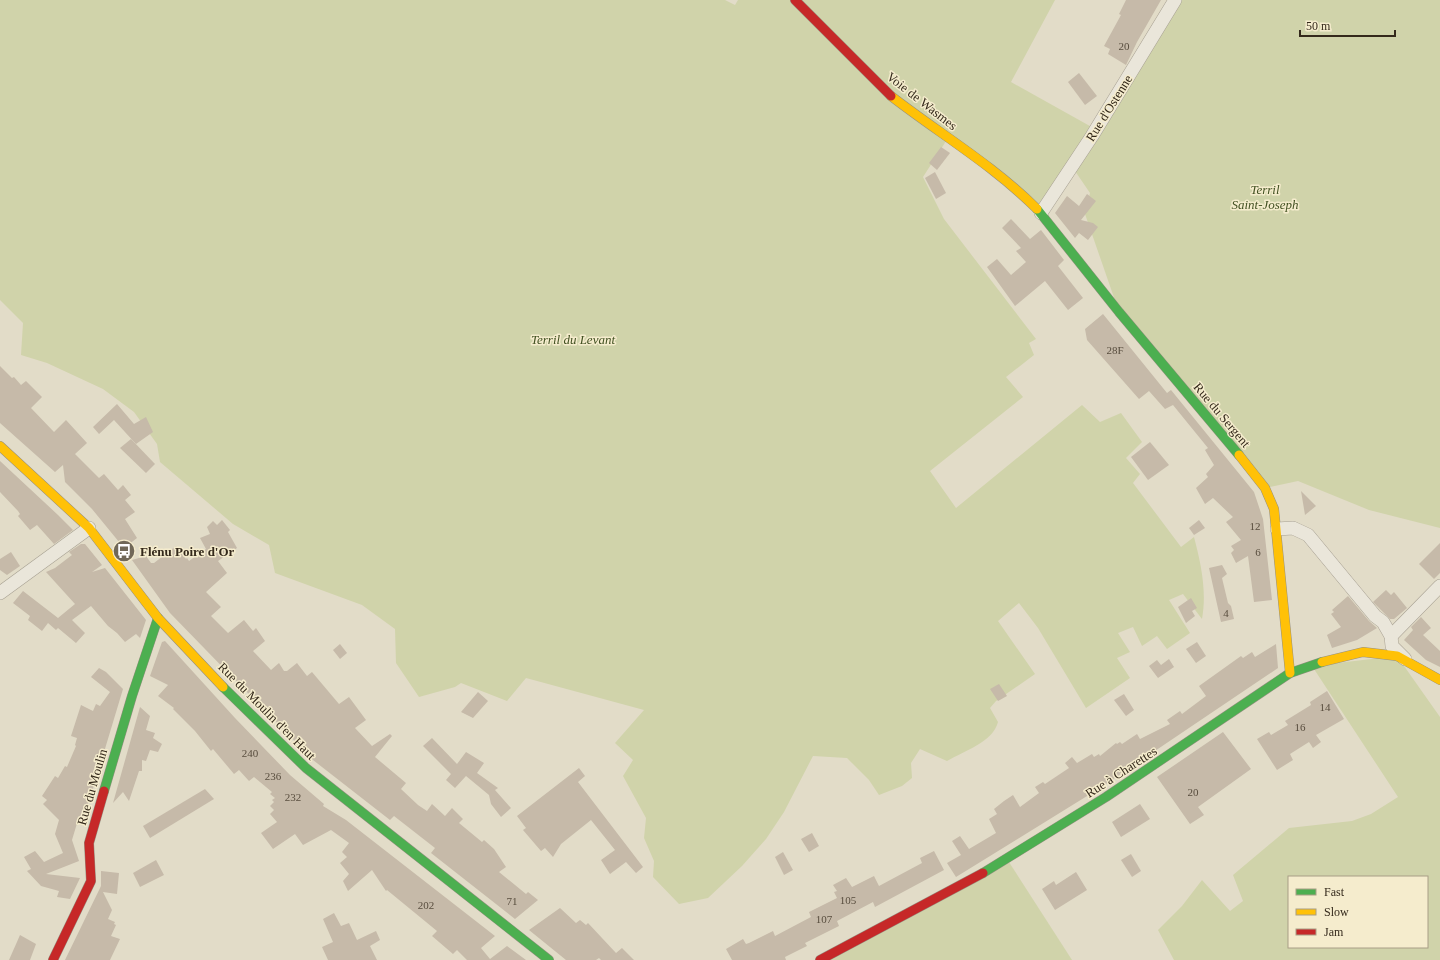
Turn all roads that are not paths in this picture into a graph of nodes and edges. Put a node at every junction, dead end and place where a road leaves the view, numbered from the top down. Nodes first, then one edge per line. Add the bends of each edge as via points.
1 (795, 0) edge
2 (1175, 0) edge
3 (1041, 213) junction
4 (0, 446) edge
5 (89, 528) junction
6 (1277, 529) junction
7 (1440, 586) edge
8 (0, 593) edge
9 (158, 618) junction
10 (1391, 636) junction
11 (1407, 662) junction
12 (1290, 674) junction
13 (1440, 680) edge
14 (53, 960) edge
15 (549, 960) edge
16 (820, 960) edge

1 - 3 street, Voie de Wasmes via 889,94 1001,176
2 - 3 street, Rue d'Ostenne via 1092,136
3 - 6 street, Rue du Sergent via 1119,312 1265,488 1274,509
4 - 5 street, Rue du Moulin d'en Haut
5 - 8 street
5 - 9 street, Rue du Moulin d'en Haut
6 - 10 street via 1294,528 1308,535
6 - 12 street, Rue du Sergent
7 - 10 street
9 - 14 street, Rue du Moulin via 89,843 92,881
9 - 15 street, Rue du Moulin d'en Haut via 237,701 306,768
10 - 11 street via 1392,646
11 - 12 street, Rue à Charettes via 1397,656 1363,652 1329,660
11 - 13 street, Rue à Charettes
12 - 16 street, Rue à Charettes via 1029,846 962,886

